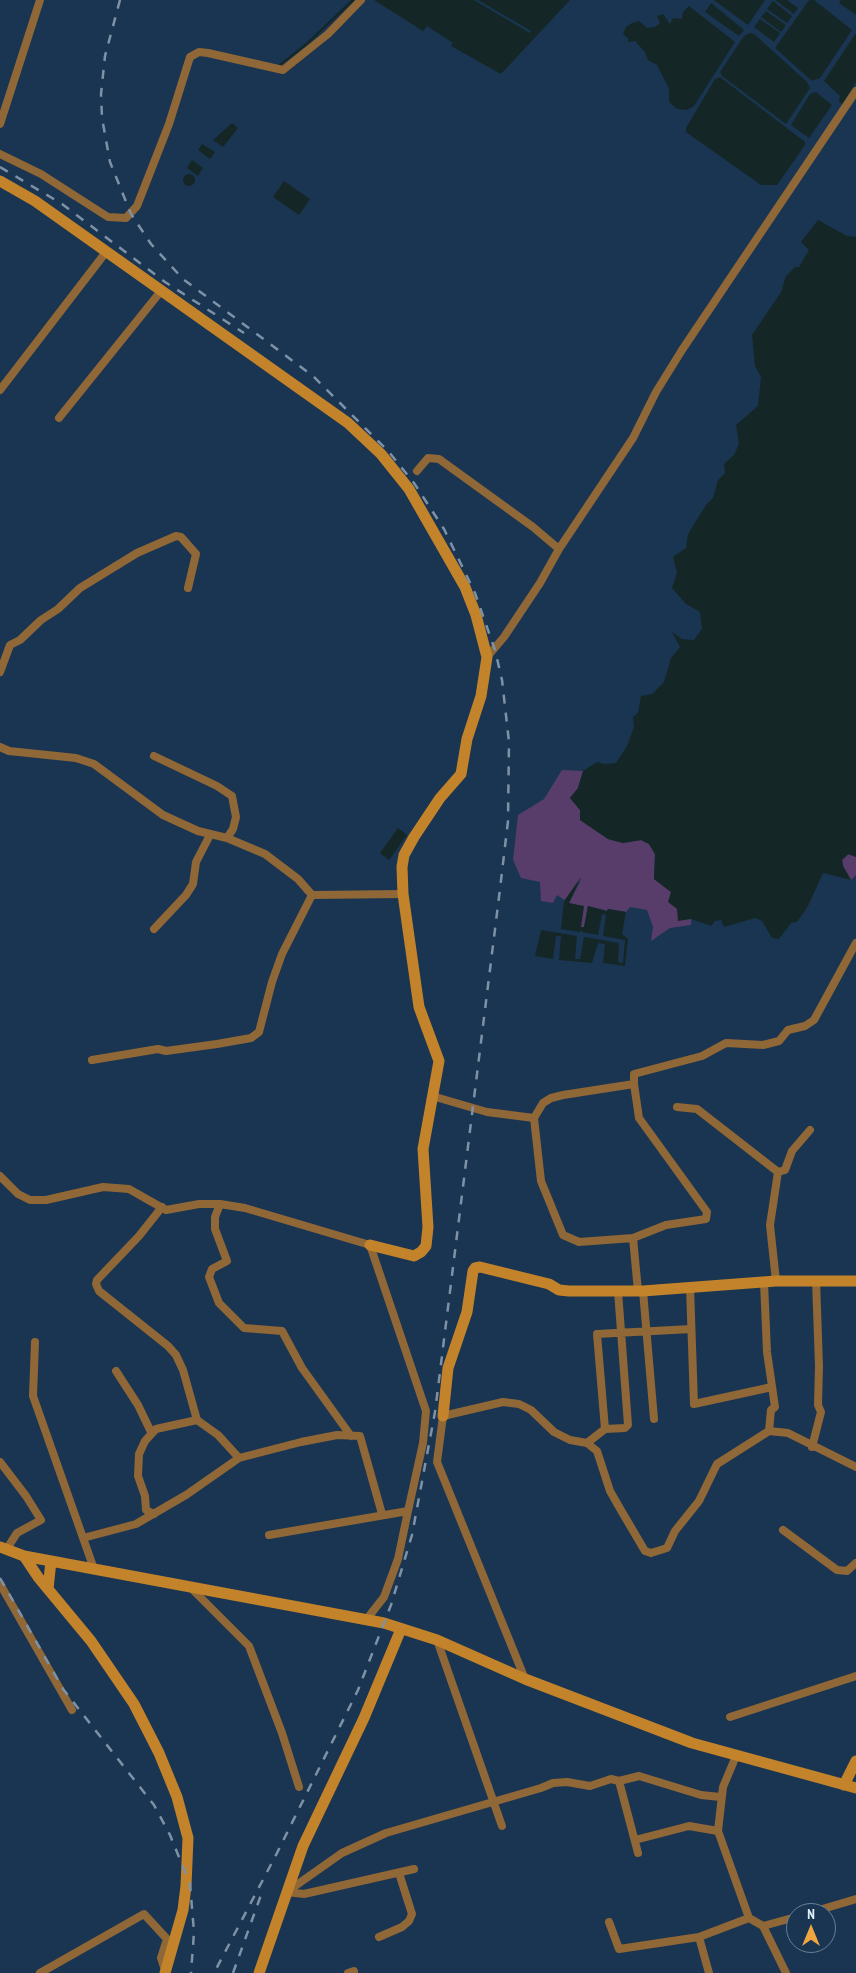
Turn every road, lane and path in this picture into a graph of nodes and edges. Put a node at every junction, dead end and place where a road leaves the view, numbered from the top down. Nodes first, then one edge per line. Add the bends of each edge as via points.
1 (40, 0) edge
2 (361, 0) edge
3 (856, 91) edge
4 (0, 124) edge
5 (0, 154) edge
6 (0, 181) edge
7 (106, 252) junction
8 (161, 291) junction
9 (0, 390) edge
10 (59, 418) dead end
11 (418, 471) dead end
12 (559, 548) junction
13 (188, 588) dead end
14 (487, 657) junction
15 (0, 672) edge
16 (0, 747) edge
17 (154, 756) dead end
18 (210, 835) junction
19 (228, 838) junction
20 (403, 894) junction
21 (312, 895) junction
22 (154, 929) dead end
23 (856, 944) edge
24 (92, 1060) dead end
25 (634, 1084) junction
26 (432, 1096) junction
27 (677, 1107) dead end
28 (534, 1118) junction
29 (810, 1130) dead end
30 (778, 1172) junction
31 (0, 1176) edge
32 (220, 1204) junction
33 (162, 1206) junction
34 (633, 1238) junction
35 (370, 1245) junction
36 (816, 1280) junction
37 (776, 1281) junction
38 (856, 1281) edge
39 (764, 1282) junction
40 (690, 1287) junction
41 (641, 1291) junction
42 (618, 1292) junction
43 (691, 1329) junction
44 (647, 1331) junction
45 (620, 1332) junction
46 (35, 1342) dead end
47 (116, 1371) dead end
48 (772, 1387) junction
49 (443, 1416) junction
50 (654, 1419) dead end
51 (197, 1420) junction
52 (605, 1429) junction
53 (769, 1431) junction
54 (151, 1432) junction
55 (351, 1436) junction
56 (587, 1443) junction
57 (812, 1447) junction
58 (239, 1458) junction
59 (0, 1462) edge
60 (856, 1467) edge
61 (408, 1511) junction
62 (154, 1514) junction
63 (382, 1514) junction
64 (783, 1530) dead end
65 (269, 1535) dead end
66 (83, 1538) junction
67 (3, 1549) edge
68 (24, 1556) junction
69 (51, 1562) junction
70 (856, 1563) edge
71 (94, 1569) junction
72 (0, 1584) edge
73 (190, 1588) junction
74 (48, 1589) junction
75 (366, 1620) junction
76 (401, 1628) junction
77 (438, 1640) junction
78 (856, 1676) edge
79 (525, 1679) junction
80 (72, 1710) dead end
81 (730, 1717) dead end
82 (736, 1756) junction
83 (856, 1761) edge
84 (619, 1781) junction
85 (844, 1785) junction
86 (299, 1787) dead end
87 (856, 1788) edge
88 (720, 1797) junction
89 (494, 1802) junction
90 (502, 1826) dead end
91 (718, 1831) junction
92 (636, 1840) junction
93 (638, 1853) dead end
94 (414, 1869) dead end
95 (399, 1873) junction
96 (286, 1892) junction
97 (856, 1899) edge
98 (836, 1905) edge
99 (749, 1918) junction
100 (786, 1920) edge
101 (609, 1922) dead end
102 (763, 1926) junction
103 (379, 1937) dead end
104 (699, 1937) junction
105 (165, 1972) edge
106 (40, 1973) edge
107 (259, 1973) edge
108 (709, 1973) edge
109 (786, 1973) edge

1 - 4 street
2 - 5 street via 328,34 284,70 208,53 195,53 190,57 169,124 137,206 126,218 108,217 41,174
3 - 12 street via 682,350 633,438
6 - 7 street
7 - 8 street
7 - 9 street
8 - 10 street
8 - 14 street via 323,403 381,454 409,489 465,587
11 - 12 street via 428,458 439,459
12 - 14 street via 540,583
13 - 15 street via 196,554 181,537 176,536 137,553 80,588 10,645
14 - 20 street via 481,696 467,739 461,774 429,814 404,855
16 - 18 street via 9,751 76,758 94,764 162,815
17 - 19 street via 232,796 236,817
18 - 19 street
18 - 22 street via 196,862 193,884
19 - 21 street via 265,854
20 - 21 street
20 - 26 street via 419,1007 439,1061
21 - 24 street via 282,954 259,1032 251,1038
23 - 25 street via 810,1023 788,1030 772,1044 726,1043 702,1056 634,1074
25 - 28 street via 551,1098 543,1103
25 - 34 street via 639,1118 707,1212 702,1221 666,1225
26 - 28 street via 487,1112
26 - 35 street via 423,1149 428,1227 426,1246 414,1256
27 - 30 street via 696,1109
28 - 34 street via 541,1181 564,1235 579,1242
29 - 30 street via 792,1151 785,1170
30 - 37 street via 770,1225
31 - 33 street via 18,1194 30,1200 46,1200 109,1187 129,1189
32 - 33 street via 199,1204 172,1210
32 - 35 street via 245,1208
32 - 55 street via 215,1216 215,1229 228,1261 212,1269 209,1277 219,1303 244,1328 282,1331 302,1368
33 - 51 street via 96,1284 98,1292 176,1355
34 - 41 street
35 - 61 street via 426,1411 423,1443
36 - 37 street
36 - 38 street
36 - 57 street via 820,1366 818,1405 821,1412
37 - 39 street
39 - 40 street
39 - 48 street
40 - 41 street
40 - 43 street
41 - 42 street
41 - 44 street
42 - 45 street
42 - 49 street via 559,1290 549,1284 476,1268 467,1312 448,1368
43 - 44 street
43 - 48 street via 694,1404
44 - 45 street
44 - 50 street
45 - 52 street via 628,1425
45 - 52 street via 597,1334
46 - 66 street via 33,1396
47 - 54 street
48 - 53 street via 775,1406 771,1410
49 - 56 street via 502,1402 519,1404 531,1410 554,1432 570,1440
49 - 79 street via 437,1462
51 - 54 street
51 - 58 street via 218,1435
52 - 56 street
53 - 56 street via 717,1464 699,1502 675,1531 667,1548 658,1553 645,1551 610,1491 597,1451
53 - 57 street via 788,1433
54 - 62 street via 140,1454 138,1476 146,1510
55 - 58 street via 337,1435 301,1442
55 - 63 street via 360,1436
57 - 60 street
58 - 62 street
59 - 67 street via 41,1520 17,1533
61 - 63 street
61 - 75 street via 398,1559 384,1597
62 - 66 street via 136,1524
63 - 65 street
64 - 70 street via 837,1570 847,1572
66 - 71 street
67 - 68 street
68 - 69 street
68 - 74 street
69 - 71 street
69 - 74 street
71 - 73 street
72 - 80 street
73 - 75 street
73 - 86 street via 249,1646
74 - 105 street via 91,1641 134,1704 177,1797 188,1838 186,1886 183,1910
75 - 76 street
76 - 77 street
76 - 96 street via 364,1718 303,1846
77 - 79 street
77 - 89 street
78 - 81 street
79 - 82 street via 692,1743
82 - 85 street
82 - 88 street
83 - 85 street
84 - 88 street via 639,1776 701,1795
84 - 89 street via 611,1779 590,1786 553,1782
84 - 92 street
85 - 87 street
88 - 91 street
89 - 90 street
89 - 96 street via 386,1832 342,1853
91 - 92 street via 690,1826
91 - 99 street
92 - 93 street
94 - 95 street
95 - 96 street via 304,1894
95 - 103 street via 412,1914 402,1928
96 - 107 street
97 - 98 street
99 - 102 street
99 - 104 street
100 - 102 street
101 - 104 street via 619,1949
102 - 109 street
104 - 108 street
105 - 106 street via 161,1958 166,1939 144,1914

